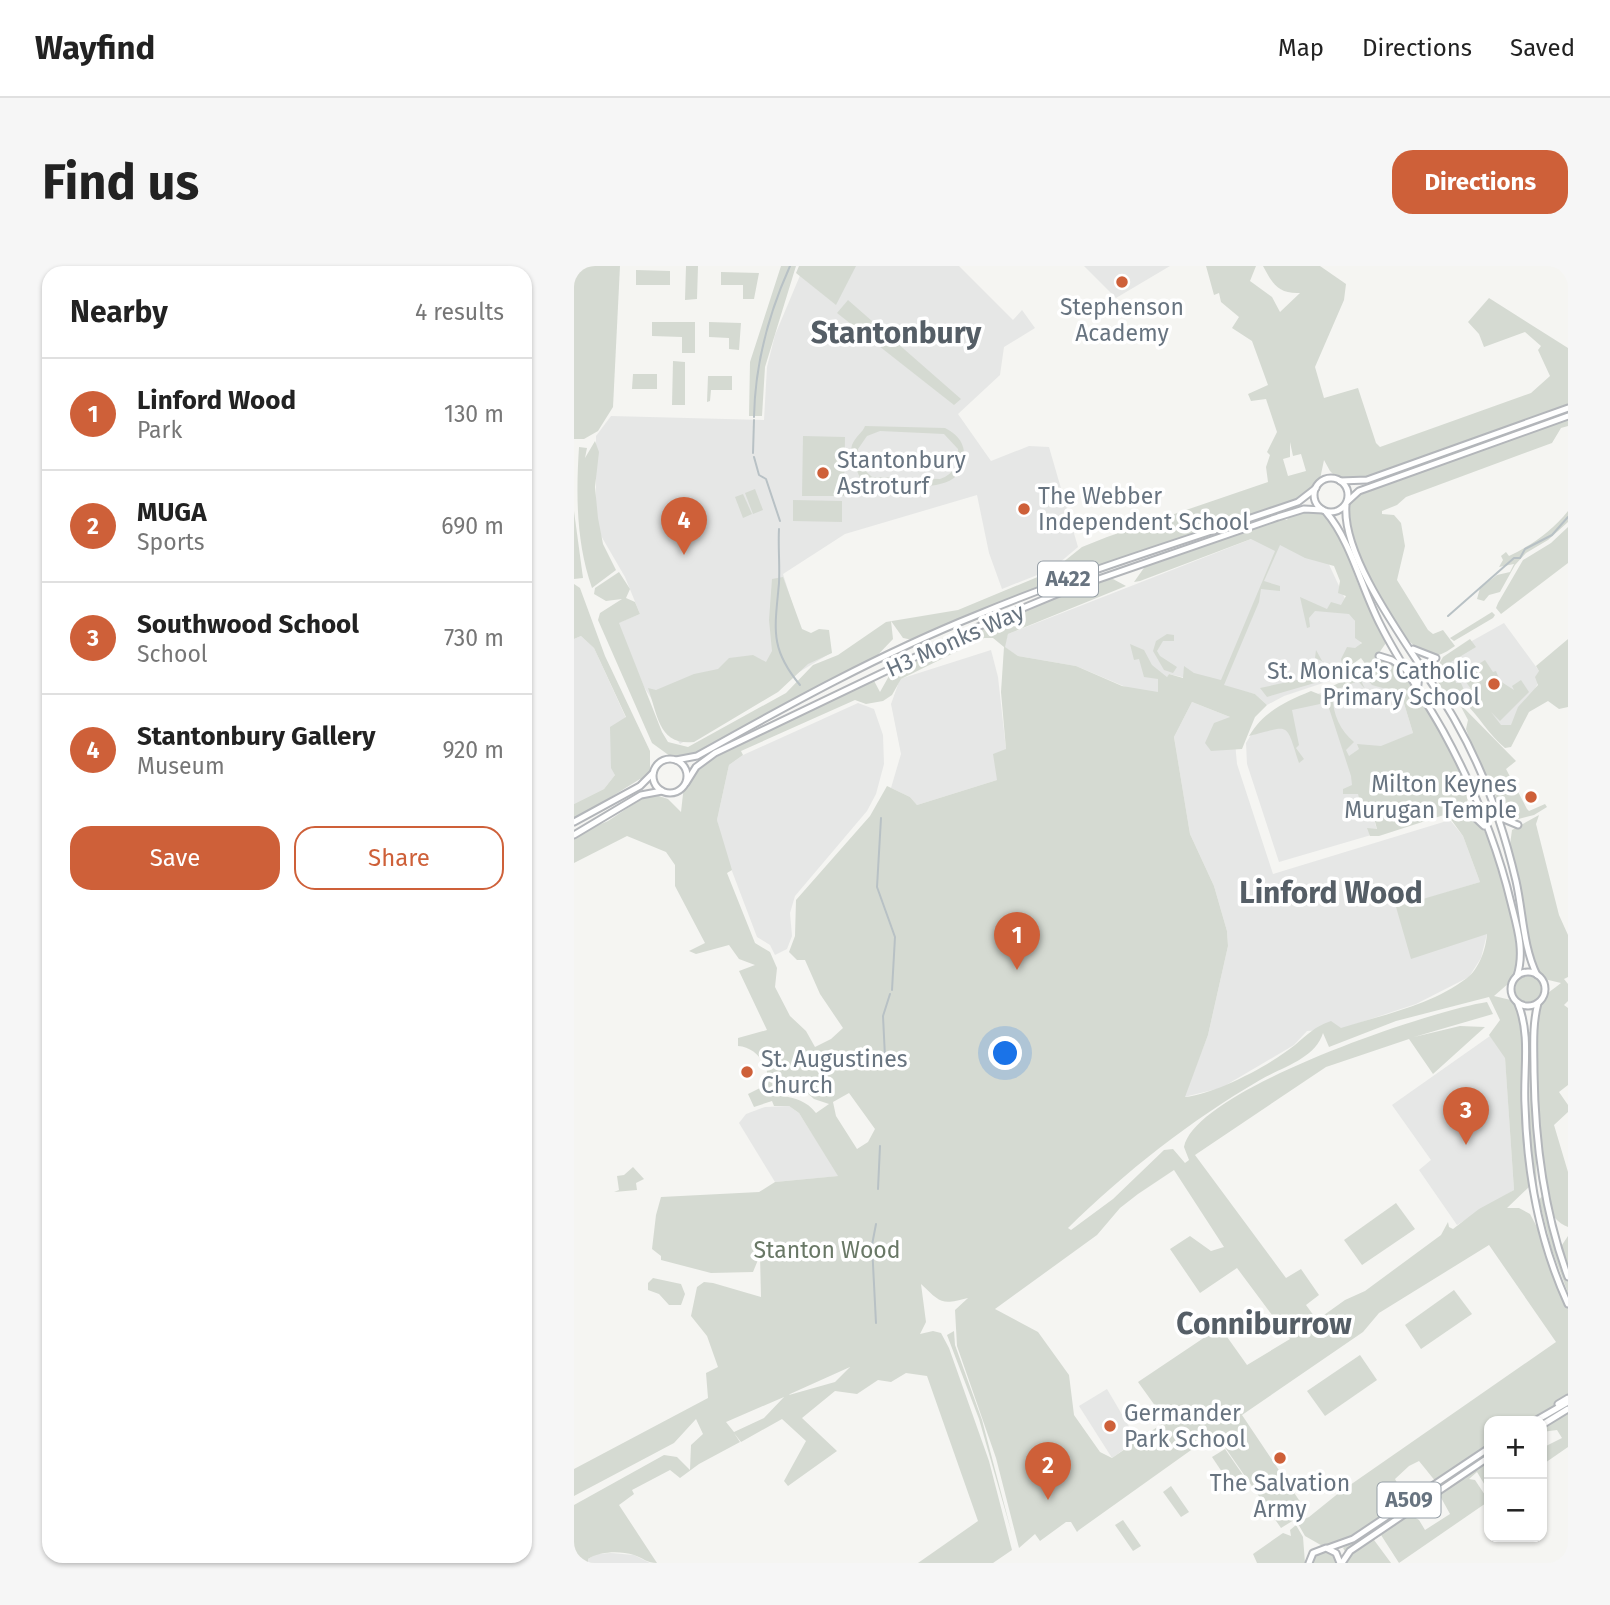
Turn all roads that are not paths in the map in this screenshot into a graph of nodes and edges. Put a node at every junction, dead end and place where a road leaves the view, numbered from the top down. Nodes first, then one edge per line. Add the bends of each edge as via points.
1 (1568, 408) edge
2 (1568, 416) edge
3 (1383, 478) junction
4 (1340, 481) junction
5 (1368, 483) junction
6 (1316, 488) junction
7 (1346, 503) junction
8 (1324, 511) junction
9 (1344, 531) junction
10 (1349, 545) junction
11 (1410, 648) junction
12 (1379, 656) dead end
13 (1436, 658) dead end
14 (1419, 669) dead end
15 (1406, 670) junction
16 (1418, 688) junction
17 (713, 750) junction
18 (676, 760) junction
19 (653, 772) junction
20 (686, 783) junction
21 (662, 792) junction
22 (1494, 807) junction
23 (1466, 809) dead end
24 (574, 822) edge
25 (1518, 825) dead end
26 (1488, 831) junction
27 (574, 835) edge
28 (1537, 975) junction
29 (1517, 976) junction
30 (1538, 1003) junction
31 (1518, 1004) junction
32 (1568, 1278) edge
33 (1568, 1304) edge
34 (1568, 1400) edge
35 (1568, 1409) edge
36 (1544, 1416) edge
37 (1547, 1422) edge
38 (1484, 1451) edge
39 (1484, 1460) edge
40 (1328, 1548) junction
41 (1309, 1563) edge
42 (1341, 1563) edge

1 - 3 main road, A422
2 - 3 main road, A422
3 - 5 main road, A422
4 - 5 main road, A422
4 - 6 main road, A422 via 1327,479
4 - 7 main road via 1348,490
5 - 7 main road, A422
6 - 8 main road via 1316,502
6 - 17 main road, H3 Monks Way / A422 via 1291,505 1068,579 966,619 852,670
7 - 8 main road, A422 via 1337,512
7 - 9 main road
8 - 9 main road
8 - 17 main road, H3 Monks Way / A422 via 1291,512 1064,591
9 - 10 main road
10 - 11 main road
10 - 15 main road via 1366,597
11 - 13 main road
11 - 22 main road via 1465,739
12 - 15 main road
14 - 16 main road
15 - 16 main road
16 - 26 main road via 1450,745
17 - 18 main road, H3 Monks Way / A422
17 - 20 main road, H3 Monks Way / A422
18 - 19 main road, A422 via 663,761
18 - 20 main road via 686,769
19 - 21 main road via 654,784
19 - 24 main road, A422 via 640,786
20 - 21 main road via 676,792
21 - 27 main road via 644,794
22 - 25 main road
22 - 28 main road
23 - 26 main road
26 - 29 main road via 1520,941
28 - 29 main road
28 - 30 main road via 1545,987
29 - 31 main road via 1511,988
30 - 31 main road
30 - 32 main road via 1533,1021 1537,1138 1547,1207
31 - 33 main road via 1525,1022 1526,1136 1536,1210
34 - 36 main road
35 - 37 main road
38 - 40 main road, A509 via 1353,1539
39 - 42 main road, A509 via 1350,1551
40 - 41 main road via 1316,1551
40 - 42 main road

